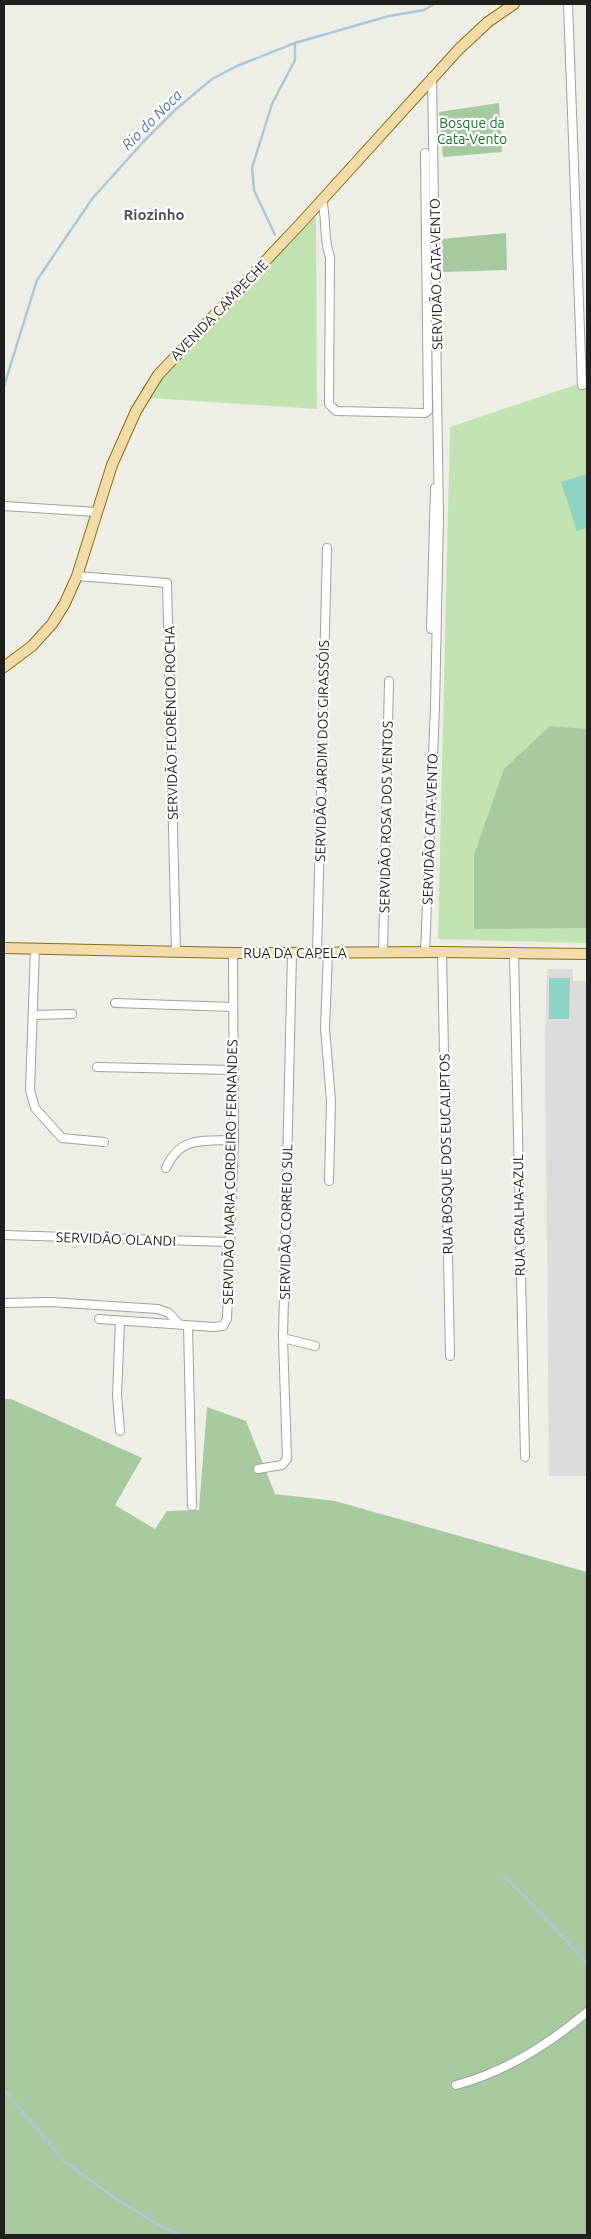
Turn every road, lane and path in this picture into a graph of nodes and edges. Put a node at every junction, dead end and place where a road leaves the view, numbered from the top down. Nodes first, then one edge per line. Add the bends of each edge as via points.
1 (514, 4) edge
2 (568, 4) edge
3 (432, 77) junction
4 (425, 153) dead end
5 (322, 200) junction
6 (427, 326) junction
7 (437, 326) junction
8 (582, 384) dead end
9 (4, 506) edge
10 (96, 512) junction
11 (327, 548) dead end
12 (77, 576) junction
13 (4, 667) edge
14 (389, 681) dead end
15 (4, 948) edge
16 (35, 949) junction
17 (176, 952) junction
18 (383, 952) junction
19 (425, 952) junction
20 (442, 952) junction
21 (514, 952) junction
22 (232, 953) junction
23 (292, 953) junction
24 (317, 953) junction
25 (328, 953) junction
26 (587, 954) edge
27 (115, 1003) dead end
28 (233, 1007) junction
29 (72, 1014) dead end
30 (33, 1015) junction
31 (97, 1066) dead end
32 (233, 1070) junction
33 (234, 1140) junction
34 (104, 1142) dead end
35 (166, 1168) dead end
36 (329, 1181) dead end
37 (4, 1235) edge
38 (229, 1242) junction
39 (4, 1303) edge
40 (98, 1319) dead end
41 (120, 1321) junction
42 (179, 1324) junction
43 (188, 1325) junction
44 (283, 1338) junction
45 (315, 1346) dead end
46 (450, 1356) dead end
47 (120, 1431) dead end
48 (525, 1457) dead end
49 (258, 1470) dead end
50 (192, 1506) dead end
51 (587, 2012) edge
52 (456, 2086) dead end

1 - 3 main road, AVENIDA CAMPECHE via 478,30
2 - 8 street
3 - 5 main road, AVENIDA CAMPECHE
3 - 7 street, SERVIDÃO CATA-VENTO
4 - 6 street
5 - 6 street via 330,257 332,408 336,411 421,414 428,411
5 - 10 main road, AVENIDA CAMPECHE via 176,354 149,387 112,465
6 - 7 street
7 - 19 street, SERVIDÃO CATA-VENTO via 432,676 435,707
9 - 10 street
10 - 12 main road, AVENIDA CAMPECHE
11 - 24 street, SERVIDÃO JARDIM DOS GIRASSÓIS
12 - 13 main road, AVENIDA CAMPECHE via 52,624 22,655
12 - 17 street, SERVIDÃO FLORÊNCIO ROCHA via 167,584
14 - 18 street, SERVIDÃO ROSA DOS VENTOS
15 - 16 main road, RUA DA CAPELA
16 - 17 main road, RUA DA CAPELA
16 - 30 street
17 - 22 main road, RUA DA CAPELA
18 - 19 main road, RUA DA CAPELA
18 - 25 main road, RUA DA CAPELA
19 - 20 main road, RUA DA CAPELA
20 - 21 main road, RUA DA CAPELA
20 - 46 street, RUA BOSQUE DOS EUCALIPTOS
21 - 26 main road, RUA DA CAPELA
21 - 48 street, RUA GRALHA-AZUL
22 - 23 main road, RUA DA CAPELA
22 - 28 street, SERVIDÃO MARIA CORDEIRO FERNANDES
23 - 24 main road, RUA DA CAPELA
23 - 44 street, SERVIDÃO CORREIO SUL
24 - 25 main road, RUA DA CAPELA
25 - 36 street via 325,1028 330,1101
27 - 28 street
28 - 32 street, SERVIDÃO MARIA CORDEIRO FERNANDES
29 - 30 street
30 - 34 street via 29,1077 35,1108 62,1138
31 - 32 street
32 - 33 street, SERVIDÃO MARIA CORDEIRO FERNANDES
33 - 35 street via 194,1142 181,1146
33 - 38 street, SERVIDÃO MARIA CORDEIRO FERNANDES
37 - 38 street, SERVIDÃO OLANDI
38 - 43 street, SERVIDÃO MARIA CORDEIRO FERNANDES via 227,1320 219,1327
39 - 42 street via 50,1302 158,1310 169,1313
40 - 41 street, SERVIDÃO MARIA CORDEIRO FERNANDES
41 - 42 street, SERVIDÃO MARIA CORDEIRO FERNANDES
41 - 47 street via 117,1395
42 - 43 street, SERVIDÃO MARIA CORDEIRO FERNANDES
43 - 50 street
44 - 45 street
44 - 49 street, SERVIDÃO CORREIO SUL via 287,1459 282,1465
51 - 52 street via 510,2066

